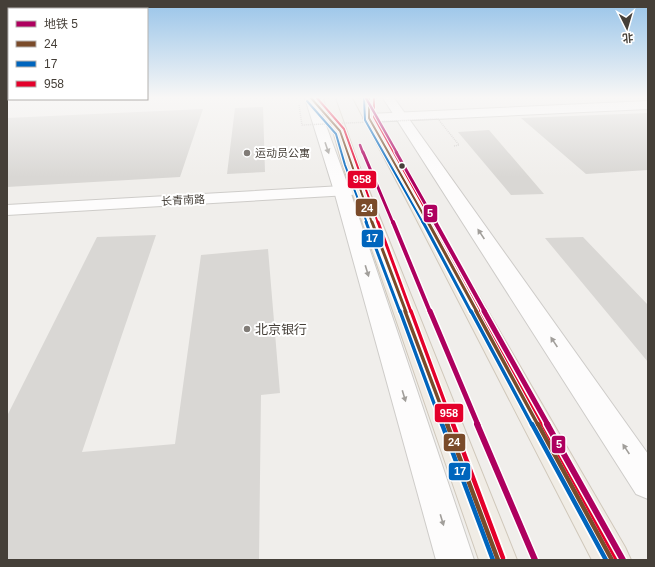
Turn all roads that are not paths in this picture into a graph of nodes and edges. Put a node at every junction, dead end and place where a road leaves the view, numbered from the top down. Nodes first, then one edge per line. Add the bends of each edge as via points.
1 (319, 124) edge
2 (333, 124) edge
3 (338, 124) edge
4 (377, 124) edge
5 (408, 124) edge
6 (340, 131) junction
7 (351, 190) junction
8 (7, 210) edge
9 (648, 482) edge
10 (454, 560) edge
11 (498, 560) edge
12 (612, 560) edge

1 -> 7 street
2 - 6 street
3 - 6 main road
4 - 12 main road
9 -> 5 street
6 - 7 main road via 350,163
7 - 8 street, 长青南路
7 -> 10 street
7 - 11 main road

